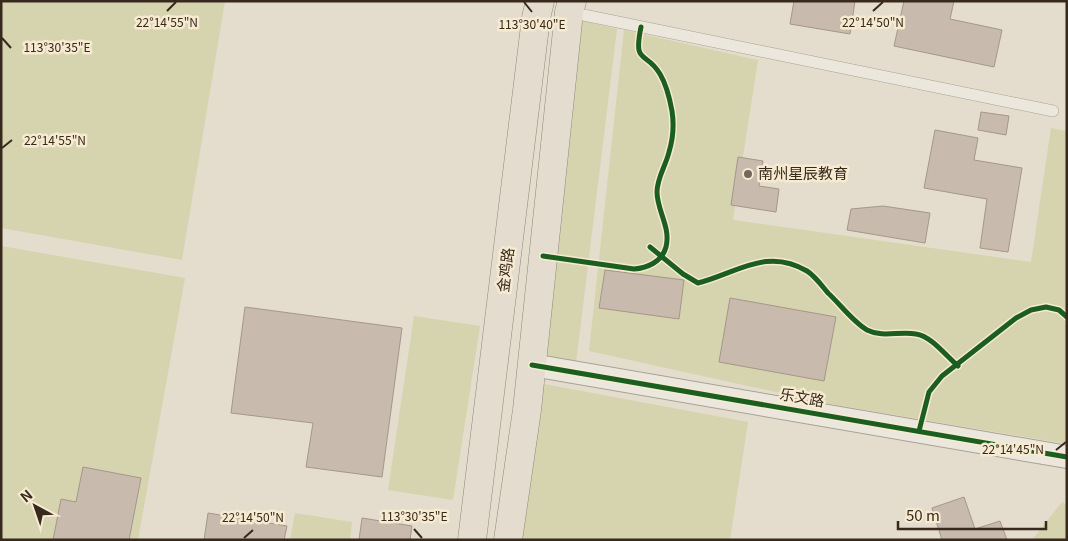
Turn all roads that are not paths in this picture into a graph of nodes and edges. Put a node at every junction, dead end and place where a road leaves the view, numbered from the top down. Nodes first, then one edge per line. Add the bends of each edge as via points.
1 (540, 1) edge
2 (571, 7) edge
3 (1052, 111) dead end
4 (532, 365) junction
5 (1067, 458) edge
6 (472, 540) edge
7 (508, 540) edge

1 - 6 main road, 金鸡路
2 - 3 lane
2 - 4 main road
4 - 5 street, 乐文路
4 - 7 main road

